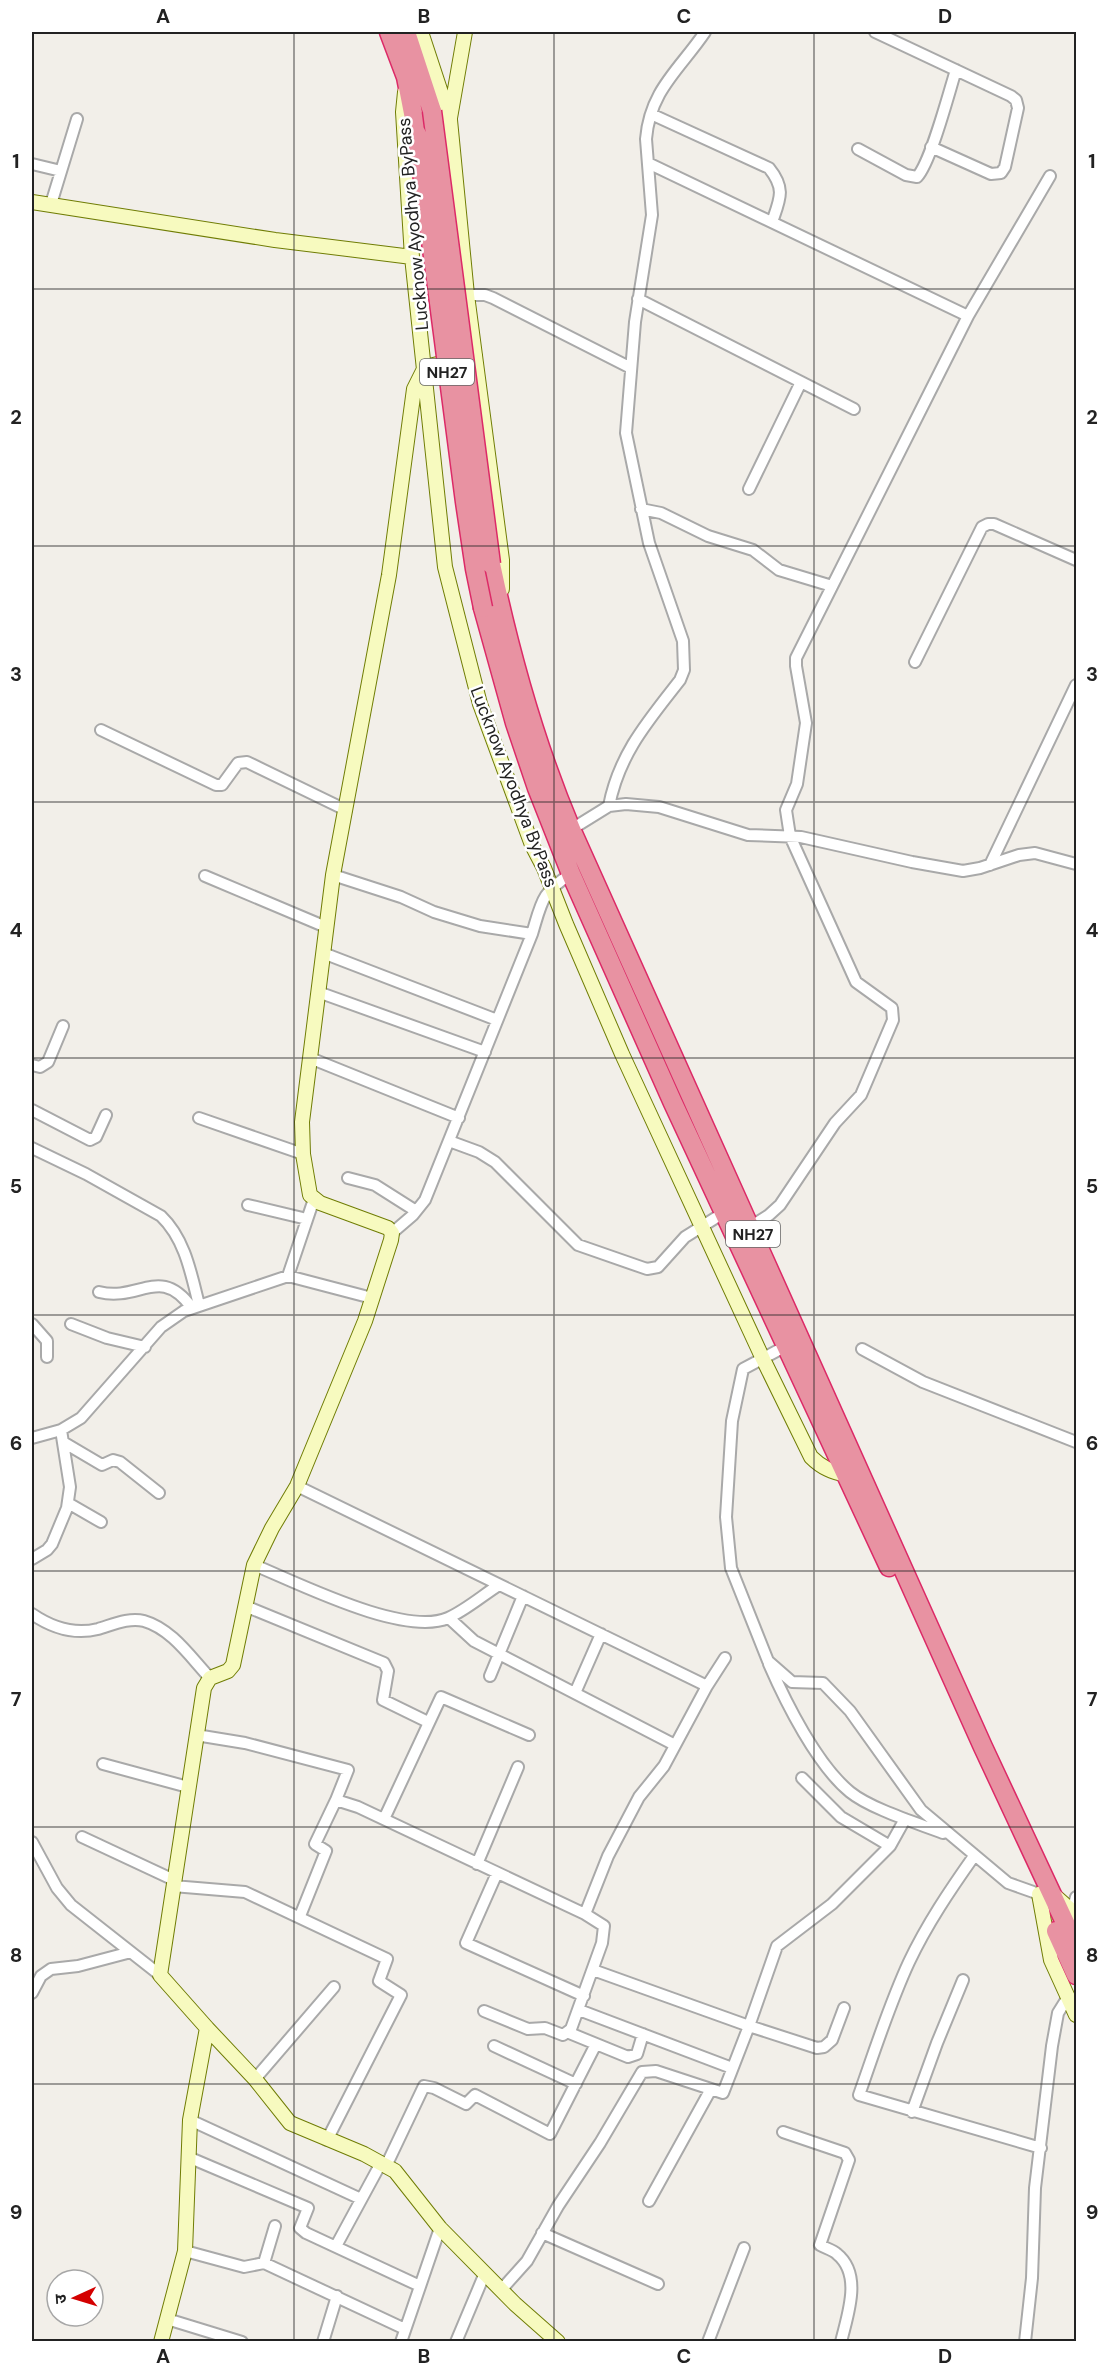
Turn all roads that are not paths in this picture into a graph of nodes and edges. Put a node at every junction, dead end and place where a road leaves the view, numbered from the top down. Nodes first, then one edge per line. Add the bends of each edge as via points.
1 (389, 32) edge
2 (405, 32) edge
3 (421, 32) edge
4 (465, 32) edge
5 (705, 32) edge
6 (875, 32) edge
7 (956, 70) junction
8 (406, 77) junction
9 (651, 114) junction
10 (77, 119) dead end
11 (450, 120) junction
12 (931, 147) junction
13 (858, 149) dead end
14 (648, 163) junction
15 (32, 164) edge
16 (62, 171) junction
17 (1050, 176) dead end
18 (32, 202) edge
19 (51, 204) junction
20 (772, 222) junction
21 (412, 257) junction
22 (467, 296) junction
23 (638, 299) junction
24 (968, 316) junction
25 (475, 356) junction
26 (425, 367) junction
27 (631, 368) junction
28 (801, 382) junction
29 (854, 409) dead end
30 (749, 489) dead end
31 (641, 509) junction
32 (1077, 560) edge
33 (832, 586) junction
34 (492, 609) junction
35 (915, 662) dead end
36 (1077, 685) edge
37 (101, 730) dead end
38 (609, 806) junction
39 (346, 810) junction
40 (564, 834) junction
41 (790, 836) junction
42 (1077, 864) edge
43 (990, 865) junction
44 (333, 874) junction
45 (571, 874) junction
46 (205, 876) dead end
47 (551, 886) junction
48 (326, 927) junction
49 (532, 934) junction
50 (323, 953) junction
51 (318, 992) junction
52 (497, 1020) junction
53 (63, 1026) dead end
54 (484, 1052) junction
55 (310, 1058) junction
56 (32, 1065) edge
57 (32, 1110) edge
58 (106, 1115) dead end
59 (199, 1118) dead end
60 (459, 1118) junction
61 (449, 1141) junction
62 (32, 1149) edge
63 (303, 1154) junction
64 (348, 1178) dead end
65 (314, 1199) junction
66 (248, 1205) dead end
67 (416, 1211) junction
68 (725, 1212) junction
69 (307, 1219) junction
70 (702, 1227) junction
71 (750, 1227) junction
72 (392, 1233) junction
73 (288, 1276) junction
74 (99, 1292) dead end
75 (372, 1298) junction
76 (195, 1306) junction
77 (32, 1324) edge
78 (71, 1324) dead end
79 (788, 1346) junction
80 (145, 1347) junction
81 (862, 1349) dead end
82 (47, 1357) dead end
83 (763, 1359) junction
84 (61, 1430) junction
85 (32, 1438) edge
86 (63, 1442) junction
87 (1077, 1442) edge
88 (847, 1475) junction
89 (297, 1486) junction
90 (159, 1493) dead end
91 (68, 1503) junction
92 (101, 1522) dead end
93 (32, 1558) edge
94 (254, 1565) junction
95 (499, 1585) junction
96 (523, 1596) junction
97 (245, 1606) junction
98 (32, 1614) edge
99 (449, 1618) junction
100 (601, 1635) junction
101 (499, 1654) junction
102 (725, 1658) dead end
103 (768, 1660) junction
104 (490, 1676) dead end
105 (210, 1678) junction
106 (707, 1686) junction
107 (575, 1693) junction
108 (428, 1722) junction
109 (529, 1735) dead end
110 (196, 1736) junction
111 (675, 1745) junction
112 (103, 1764) dead end
113 (519, 1767) dead end
114 (802, 1778) dead end
115 (188, 1787) junction
116 (336, 1800) junction
117 (384, 1819) junction
118 (905, 1819) junction
119 (948, 1835) junction
120 (82, 1837) dead end
121 (32, 1842) edge
122 (890, 1846) junction
123 (974, 1856) junction
124 (477, 1864) junction
125 (497, 1873) junction
126 (173, 1883) junction
127 (1044, 1892) junction
128 (1077, 1897) edge
129 (585, 1914) junction
130 (1074, 1915) edge
131 (300, 1916) junction
132 (1077, 1946) edge
133 (131, 1952) junction
134 (593, 1970) junction
135 (160, 1975) junction
136 (1077, 1975) edge
137 (963, 1980) dead end
138 (334, 1987) dead end
139 (32, 1993) edge
140 (584, 1996) junction
141 (1068, 1997) junction
142 (844, 2008) dead end
143 (579, 2010) junction
144 (484, 2011) dead end
145 (1077, 2015) edge
146 (749, 2026) junction
147 (207, 2028) junction
148 (567, 2032) junction
149 (643, 2034) junction
150 (596, 2044) junction
151 (494, 2046) dead end
152 (732, 2068) junction
153 (255, 2079) junction
154 (576, 2084) junction
155 (711, 2089) junction
156 (912, 2112) junction
157 (190, 2120) junction
158 (783, 2132) dead end
159 (327, 2140) junction
160 (1041, 2148) junction
161 (188, 2157) junction
162 (383, 2165) junction
163 (361, 2199) junction
164 (649, 2201) dead end
165 (275, 2226) dead end
166 (440, 2228) junction
167 (542, 2233) junction
168 (336, 2246) junction
169 (744, 2248) dead end
170 (185, 2251) junction
171 (264, 2263) junction
172 (485, 2273) junction
173 (658, 2284) dead end
174 (420, 2286) junction
175 (501, 2290) junction
176 (337, 2296) junction
177 (167, 2319) junction
178 (405, 2329) junction
179 (161, 2342) edge
180 (242, 2342) edge
181 (323, 2342) edge
182 (401, 2342) edge
183 (456, 2342) edge
184 (558, 2342) edge
185 (708, 2342) edge
186 (841, 2342) edge
187 (1025, 2342) edge

1 - 8 highway, NH27
2 - 34 highway, NH27, bridge via 432,111 491,564
3 - 11 street
4 - 11 street
5 - 9 street via 663,86
6 - 7 street
7 - 12 street
7 - 12 street via 1016,100 1018,108 1005,167 1001,173 991,174
8 - 21 street, Lucknow Ayodhya ByPass via 403,112
8 - 34 highway, NH27, bridge via 475,569
9 - 14 street via 646,139
9 - 20 street via 769,168 776,176 781,196
10 - 16 street
11 - 22 street
12 - 13 street via 918,177
14 - 20 street
14 - 23 street via 652,215
15 - 16 street
16 - 19 street
17 - 24 street
18 - 19 street
19 - 21 street via 254,237
20 - 24 street
21 - 26 street, Lucknow Ayodhya ByPass
22 - 25 street
22 - 27 street via 493,297
23 - 27 street
23 - 28 street
24 - 33 street
25 - 26 street
25 - 34 street via 502,560
26 - 39 street via 414,389 389,575
26 - 47 street, Lucknow Ayodhya ByPass via 445,567 480,704
27 - 31 street via 626,433
28 - 29 street
28 - 30 street
31 - 33 street via 661,513 708,536 753,550 779,570
31 - 38 street via 654,561 683,641 684,670 636,735 614,780
32 - 35 street via 994,524 982,527
33 - 41 street via 796,658 806,723 797,784 786,810
34 - 40 highway, NH27 via 515,723
36 - 43 street
37 - 39 street via 216,785 226,782 238,763 248,762
38 - 40 street
38 - 41 street via 659,807 748,835
39 - 44 street
40 - 45 highway, NH27
40 - 71 highway, NH27
41 - 43 street via 963,871
41 - 71 street via 856,982 892,1008 893,1020 861,1095 835,1124 780,1205
42 - 43 street via 1035,853
44 - 48 street
44 - 49 street via 443,915 488,928
45 - 47 street
45 - 68 highway, NH27
46 - 48 street
47 - 49 street via 541,902
47 - 70 street, Lucknow Ayodhya ByPass via 622,1054
48 - 50 street
49 - 52 street
50 - 51 street
50 - 52 street
51 - 54 street
51 - 55 street
52 - 54 street
53 - 56 street via 48,1062 40,1067
54 - 60 street
55 - 60 street
55 - 63 street via 302,1122
57 - 58 street via 90,1140 96,1137
59 - 63 street
60 - 61 street
61 - 67 street via 425,1200
61 - 70 street via 495,1162 578,1245 636,1266 658,1267 680,1241
62 - 76 street via 78,1170 171,1225 179,1239
63 - 65 street via 308,1189
64 - 67 street via 375,1185
65 - 69 street
65 - 72 street via 383,1225
66 - 69 street
67 - 72 street
68 - 70 street
68 - 79 highway, NH27
69 - 73 street
70 - 83 street, Lucknow Ayodhya ByPass
71 - 127 highway, NH27
72 - 75 street
73 - 75 street
73 - 76 street
74 - 76 street via 118,1295 161,1285
75 - 89 street
76 - 80 street via 169,1320
77 - 82 street via 46,1341
78 - 80 street
79 - 83 street
79 - 88 highway, NH27
80 - 84 street via 88,1412
81 - 87 street via 923,1382
83 - 88 street, Lucknow Ayodhya ByPass via 811,1457 831,1472
83 - 103 street via 743,1369 732,1421 726,1517 731,1568
84 - 85 street
84 - 86 street
86 - 90 street via 102,1465 113,1460 120,1462
86 - 91 street via 70,1487
88 - 127 highway, NH27
89 - 94 street
89 - 95 street
91 - 92 street
91 - 93 street via 52,1544
94 - 97 street
94 - 99 street via 377,1614 433,1622
95 - 96 street
95 - 99 street
96 - 100 street
96 - 101 street
97 - 105 street via 232,1665 228,1671
97 - 108 street via 384,1663 388,1671 383,1700
98 - 105 street via 71,1630 144,1621 165,1631
99 - 101 street via 474,1641
100 - 106 street
100 - 107 street
101 - 104 street
101 - 107 street
102 - 106 street
103 - 118 street via 789,1709 850,1792
103 - 119 street via 792,1682 823,1683 850,1711 921,1810
105 - 110 street via 204,1688
106 - 111 street
107 - 111 street
108 - 109 street via 441,1697
108 - 117 street
110 - 115 street
110 - 116 street via 245,1743 348,1770
111 - 129 street via 639,1797 608,1856
112 - 115 street
113 - 124 street
114 - 122 street via 841,1817
115 - 126 street
116 - 117 street
116 - 131 street via 315,1844 326,1851
117 - 124 street
118 - 119 street
118 - 122 street
119 - 123 street
120 - 126 street
121 - 133 street via 63,1896
122 - 146 street via 832,1904 777,1946
123 - 127 street via 1008,1883
123 - 156 street via 941,1903 910,1961 859,2095
124 - 125 street
125 - 129 street
125 - 140 street via 466,1943
126 - 131 street via 245,1892
126 - 135 street
127 - 130 street
127 - 132 highway, NH27
127 - 136 highway, NH27
127 - 141 street via 1051,1960
128 - 130 street
129 - 134 street via 604,1926
131 - 159 street via 387,1959 379,1981 401,1995
133 - 135 street
133 - 139 street via 51,1969 41,1976
134 - 140 street
134 - 146 street
135 - 147 street
137 - 156 street
138 - 153 street
140 - 143 street
141 - 145 street
141 - 160 street via 1058,2013 1054,2035
142 - 146 street via 832,2040 824,2047
143 - 148 street
143 - 149 street
144 - 148 street via 528,2030 545,2028 563,2035
146 - 152 street
147 - 153 street
147 - 157 street
148 - 150 street
149 - 150 street via 637,2054 628,2057
149 - 152 street
150 - 154 street
151 - 154 street
152 - 155 street via 723,2093
153 - 159 street via 290,2123
154 - 162 street via 550,2134 475,2095 466,2104 424,2086
155 - 164 street
155 - 167 street via 657,2071 642,2072
156 - 160 street
157 - 161 street
157 - 163 street
158 - 186 street via 845,2153 849,2160 820,2245 838,2254 848,2268 852,2292
159 - 162 street
160 - 187 street
161 - 168 street via 308,2208 300,2228
161 - 170 street
162 - 163 street
162 - 166 street via 395,2171
163 - 168 street
165 - 171 street
166 - 172 street
166 - 174 street
167 - 173 street
167 - 175 street via 527,2261
168 - 174 street
169 - 185 street
170 - 171 street via 244,2267
170 - 177 street
171 - 176 street
172 - 175 street
172 - 183 street
174 - 178 street
175 - 184 street
176 - 178 street
176 - 181 street
177 - 179 street
177 - 180 street
178 - 182 street

